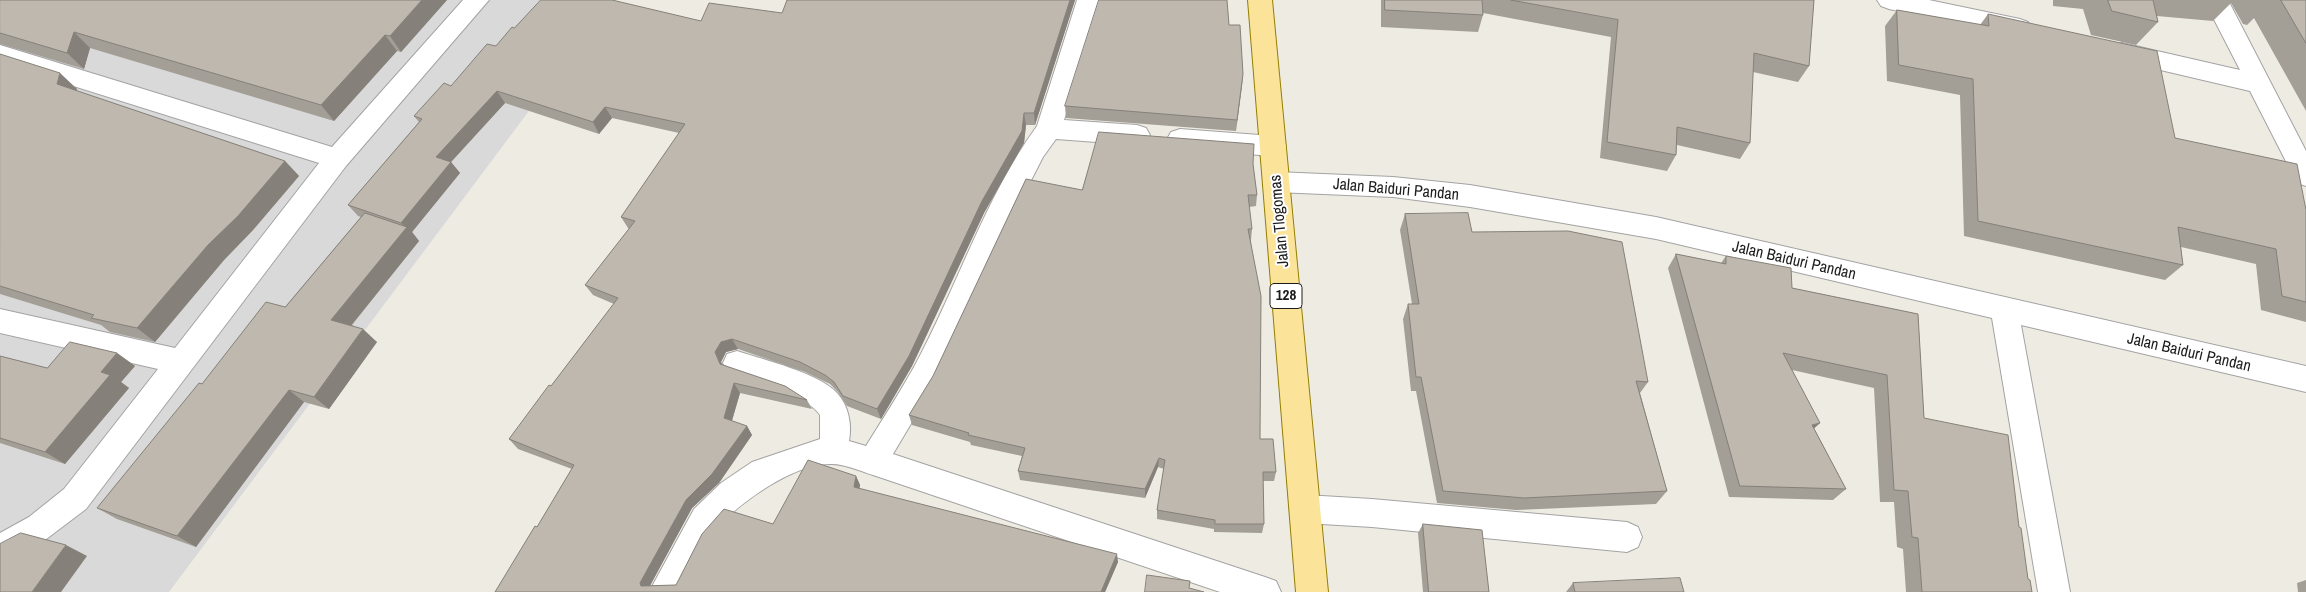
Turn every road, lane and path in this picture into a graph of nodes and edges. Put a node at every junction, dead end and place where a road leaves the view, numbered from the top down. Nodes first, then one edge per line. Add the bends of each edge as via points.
1 (477, 0) edge
2 (1089, 0) edge
3 (1260, 0) edge
4 (1889, 0) edge
5 (2216, 0) edge
6 (2041, 34) edge
7 (2098, 47) edge
8 (0, 54) edge
9 (2260, 84) junction
10 (1049, 129) junction
11 (1273, 146) junction
12 (337, 159) junction
13 (2306, 176) edge
14 (1276, 182) junction
15 (2005, 311) junction
16 (0, 321) edge
17 (182, 362) junction
18 (736, 363) dead end
19 (2306, 380) edge
20 (832, 450) junction
21 (873, 461) junction
22 (1305, 509) junction
23 (1627, 537) dead end
24 (0, 548) edge
25 (665, 592) edge
26 (1265, 592) edge
27 (1312, 592) edge
28 (2054, 592) edge

1 - 12 street
2 - 10 street
3 - 11 main road, Jalan Tlogomas / 128
4 - 6 street
5 - 9 street
7 - 9 street
8 - 12 street
9 - 13 street
10 - 11 street
10 - 21 street via 1007,201 924,376
11 - 14 main road, Jalan Tlogomas / 128
12 - 17 street
14 - 15 street, Jalan Baiduri Pandan via 1393,187 1470,196 1638,225
14 - 22 main road, Jalan Tlogomas / 128
15 - 19 street, Jalan Baiduri Pandan
15 - 28 street
16 - 17 street
17 - 24 street via 75,499 28,536
18 - 20 street via 815,393 829,404 836,420
20 - 21 street
20 - 25 street via 810,454 763,472 732,493 705,519
21 - 26 street
22 - 23 street
22 - 27 main road, Jalan Tlogomas / 128

